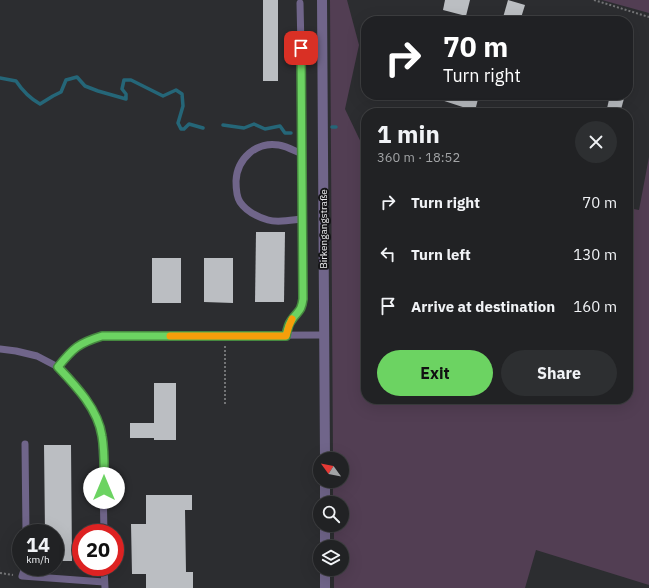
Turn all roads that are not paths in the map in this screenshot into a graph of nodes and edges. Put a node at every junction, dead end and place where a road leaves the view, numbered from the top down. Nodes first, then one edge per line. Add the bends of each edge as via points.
1 (322, 0) edge
2 (300, 3) dead end
3 (302, 154) junction
4 (302, 219) junction
5 (324, 335) junction
6 (286, 336) junction
7 (0, 349) edge
8 (58, 367) junction
9 (25, 444) dead end
10 (325, 452) edge
11 (26, 524) edge
12 (104, 524) edge
13 (22, 576) edge
14 (325, 576) edge
15 (104, 585) edge
16 (325, 588) edge

1 - 5 street, Birkengangstraße
2 - 3 lane
3 - 4 lane
3 - 4 lane via 279,145 265,145 252,150 242,160 236,174 240,202 249,210 270,221
4 - 6 lane via 302,307 292,320
5 - 6 lane
5 - 10 street, Birkengangstraße
6 - 8 lane via 102,336 78,346
7 - 8 lane via 37,356
8 - 12 lane via 77,387 93,410 102,435
9 - 11 lane
13 - 15 lane
14 - 16 street

